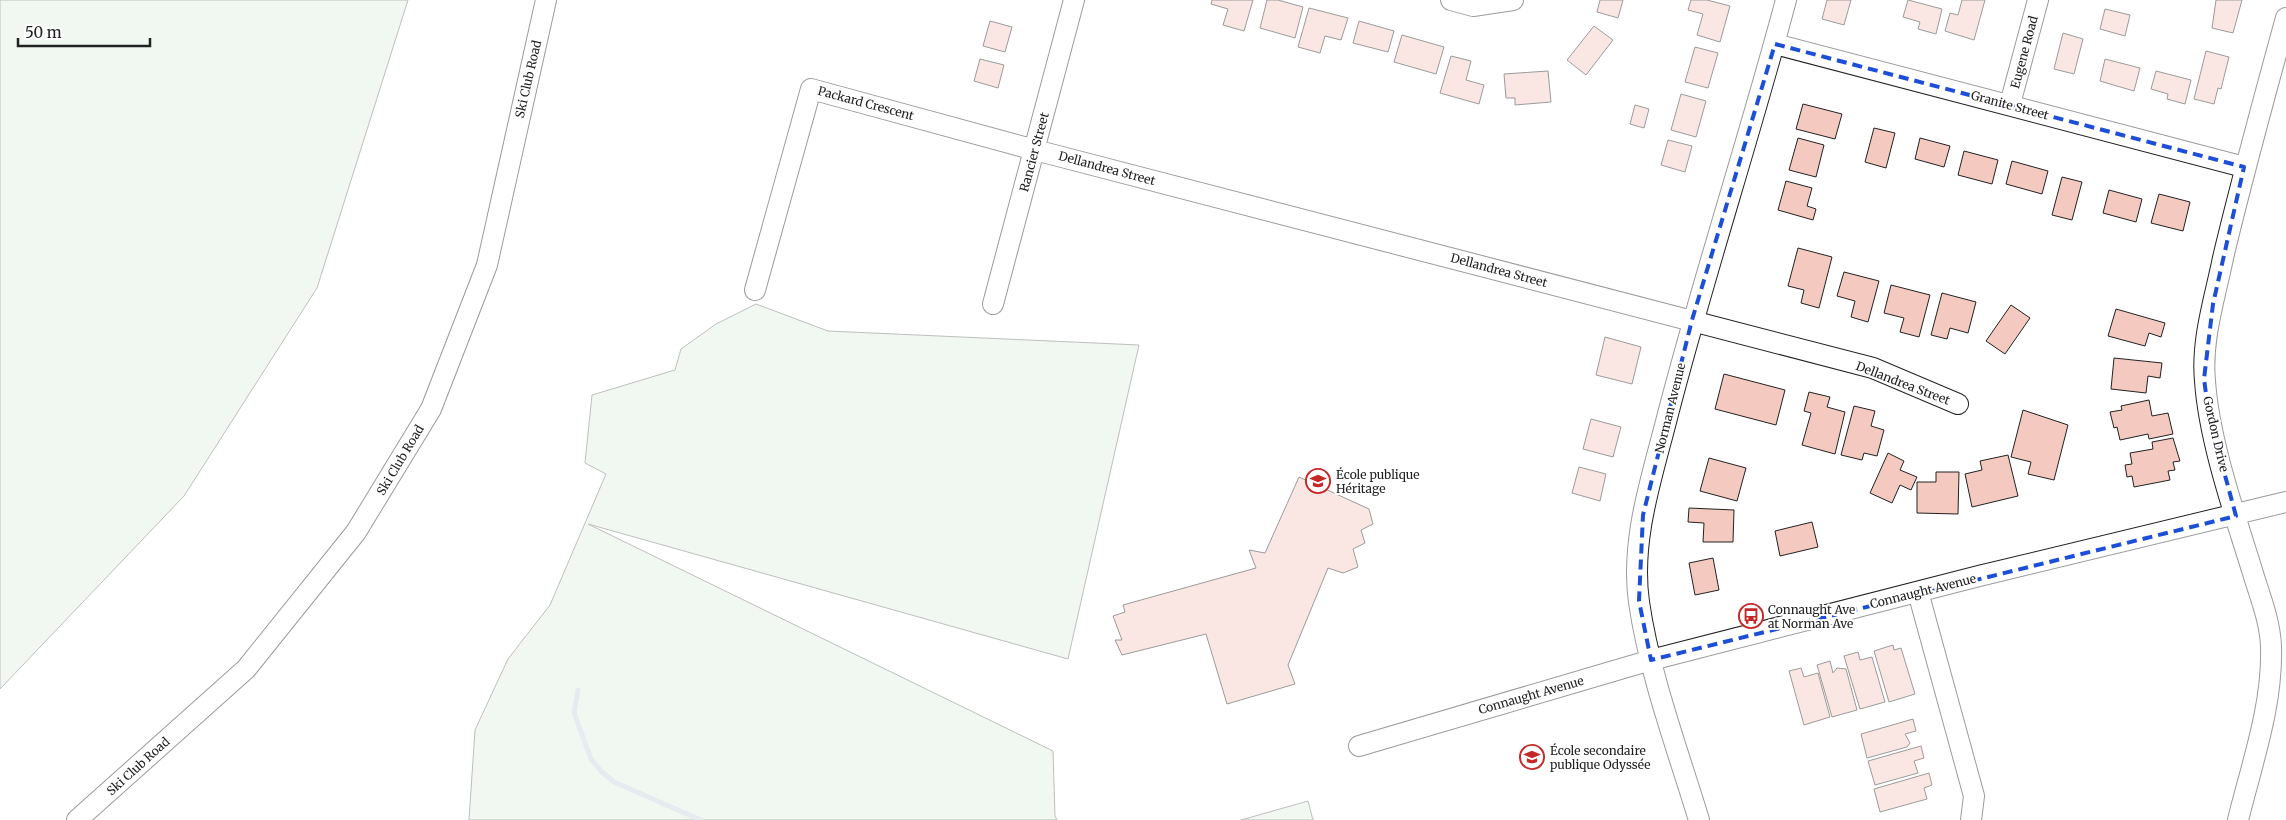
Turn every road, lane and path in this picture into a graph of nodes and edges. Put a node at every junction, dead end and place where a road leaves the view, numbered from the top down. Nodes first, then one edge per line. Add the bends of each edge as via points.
1 (546, 0) edge
2 (1074, 0) edge
3 (1451, 0) edge
4 (1513, 0) edge
5 (1786, 0) edge
6 (2038, 0) edge
7 (2286, 18) edge
8 (1774, 44) junction
9 (2010, 104) junction
10 (1035, 150) junction
11 (2244, 167) junction
12 (755, 290) dead end
13 (993, 304) dead end
14 (1692, 320) junction
15 (1958, 404) dead end
16 (2286, 502) edge
17 (2236, 516) junction
18 (1918, 592) junction
19 (2279, 643) edge
20 (1651, 660) junction
21 (1359, 746) dead end
22 (77, 820) edge
23 (1699, 820) edge
24 (1971, 820) edge
25 (2238, 820) edge

1 - 22 street, Ski Club Road via 487,265 431,409 356,532 246,669
2 - 10 street, Rancier Street
3 - 4 street via 1473,6
5 - 8 street, Norman Avenue
6 - 9 street, Eugene Road
7 - 11 street, Gordon Drive
8 - 9 street, Granite Street
8 - 14 street, Norman Avenue
9 - 11 street, Granite Street
10 - 12 street, Packard Crescent via 812,88
10 - 13 street, Rancier Street
10 - 14 street, Dellandrea Street
11 - 17 street, Gordon Drive via 2213,304 2204,379 2209,416
14 - 15 street, Dellandrea Street via 1873,368
14 - 20 street, Norman Avenue via 1643,515 1638,601
16 - 17 street, Connaught Avenue
17 - 18 street, Connaught Avenue
17 - 19 street, Gordon Drive via 2266,618
18 - 20 street, Connaught Avenue
18 - 24 street via 1974,796
19 - 25 street, Gordon Drive
20 - 21 street, Connaught Avenue
20 - 23 street, Norman Avenue

